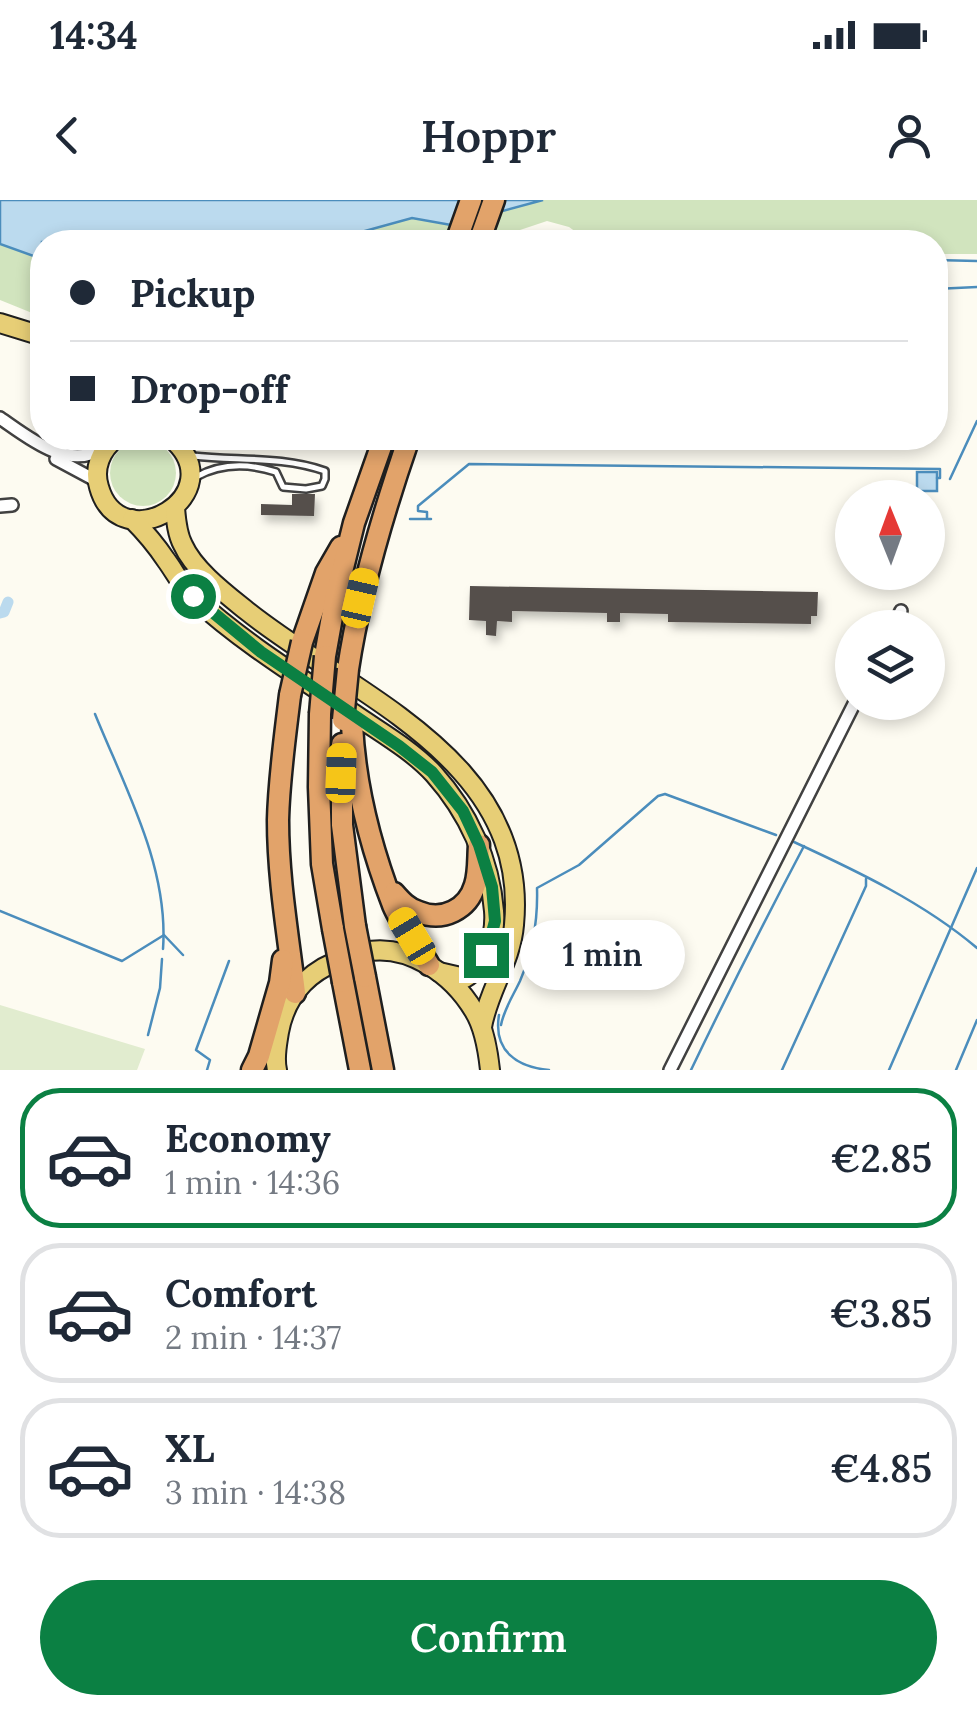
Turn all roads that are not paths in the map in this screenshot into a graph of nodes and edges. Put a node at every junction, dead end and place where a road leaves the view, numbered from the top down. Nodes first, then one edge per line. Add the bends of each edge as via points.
1 (472, 200) edge
2 (494, 200) edge
3 (461, 230) edge
4 (483, 230) edge
5 (0, 323) edge
6 (30, 332) edge
7 (0, 418) edge
8 (0, 427) edge
9 (30, 438) edge
10 (30, 445) edge
11 (39, 450) edge
12 (54, 450) edge
13 (98, 450) edge
14 (106, 450) edge
15 (180, 450) edge
16 (185, 450) edge
17 (380, 450) edge
18 (405, 450) edge
19 (97, 480) junction
20 (189, 481) junction
21 (175, 508) junction
22 (132, 519) junction
23 (354, 523) junction
24 (846, 720) edge
25 (347, 722) junction
26 (479, 845) junction
27 (388, 888) junction
28 (288, 934) junction
29 (434, 968) junction
30 (294, 992) junction
31 (482, 1027) junction
32 (493, 1067) edge
33 (252, 1070) edge
34 (277, 1070) edge
35 (360, 1070) edge
36 (383, 1070) edge
37 (670, 1070) edge

1 - 3 highway
2 - 4 highway
5 - 6 main road
7 - 9 street
8 - 10 street
11 - 19 street
12 - 13 street via 82,458
14 - 19 main road
15 - 20 main road
16 - 20 lane via 325,471 322,486 306,489 283,487 276,472 249,466 216,468
17 - 23 highway
18 - 25 highway, bridge via 355,622
19 - 22 main road via 109,505
20 - 21 main road
21 - 22 main road via 158,518
21 - 31 main road via 183,546 204,574 269,629 432,741 489,810 510,866 514,926
22 - 26 main road via 193,596 432,772
23 - 28 highway, bridge via 326,573 290,695 278,818
23 - 35 highway, bridge via 325,656 319,787 322,864
24 - 37 street
25 - 27 highway via 371,843
25 - 36 highway, bridge via 342,825
26 - 27 highway via 476,884 459,910 419,913
26 - 29 main road via 495,921 486,955 465,978
27 - 29 highway
28 - 30 highway
28 - 33 highway
29 - 30 main road via 394,952 366,952 321,968
29 - 31 main road
30 - 34 main road via 282,1020
31 - 32 main road

